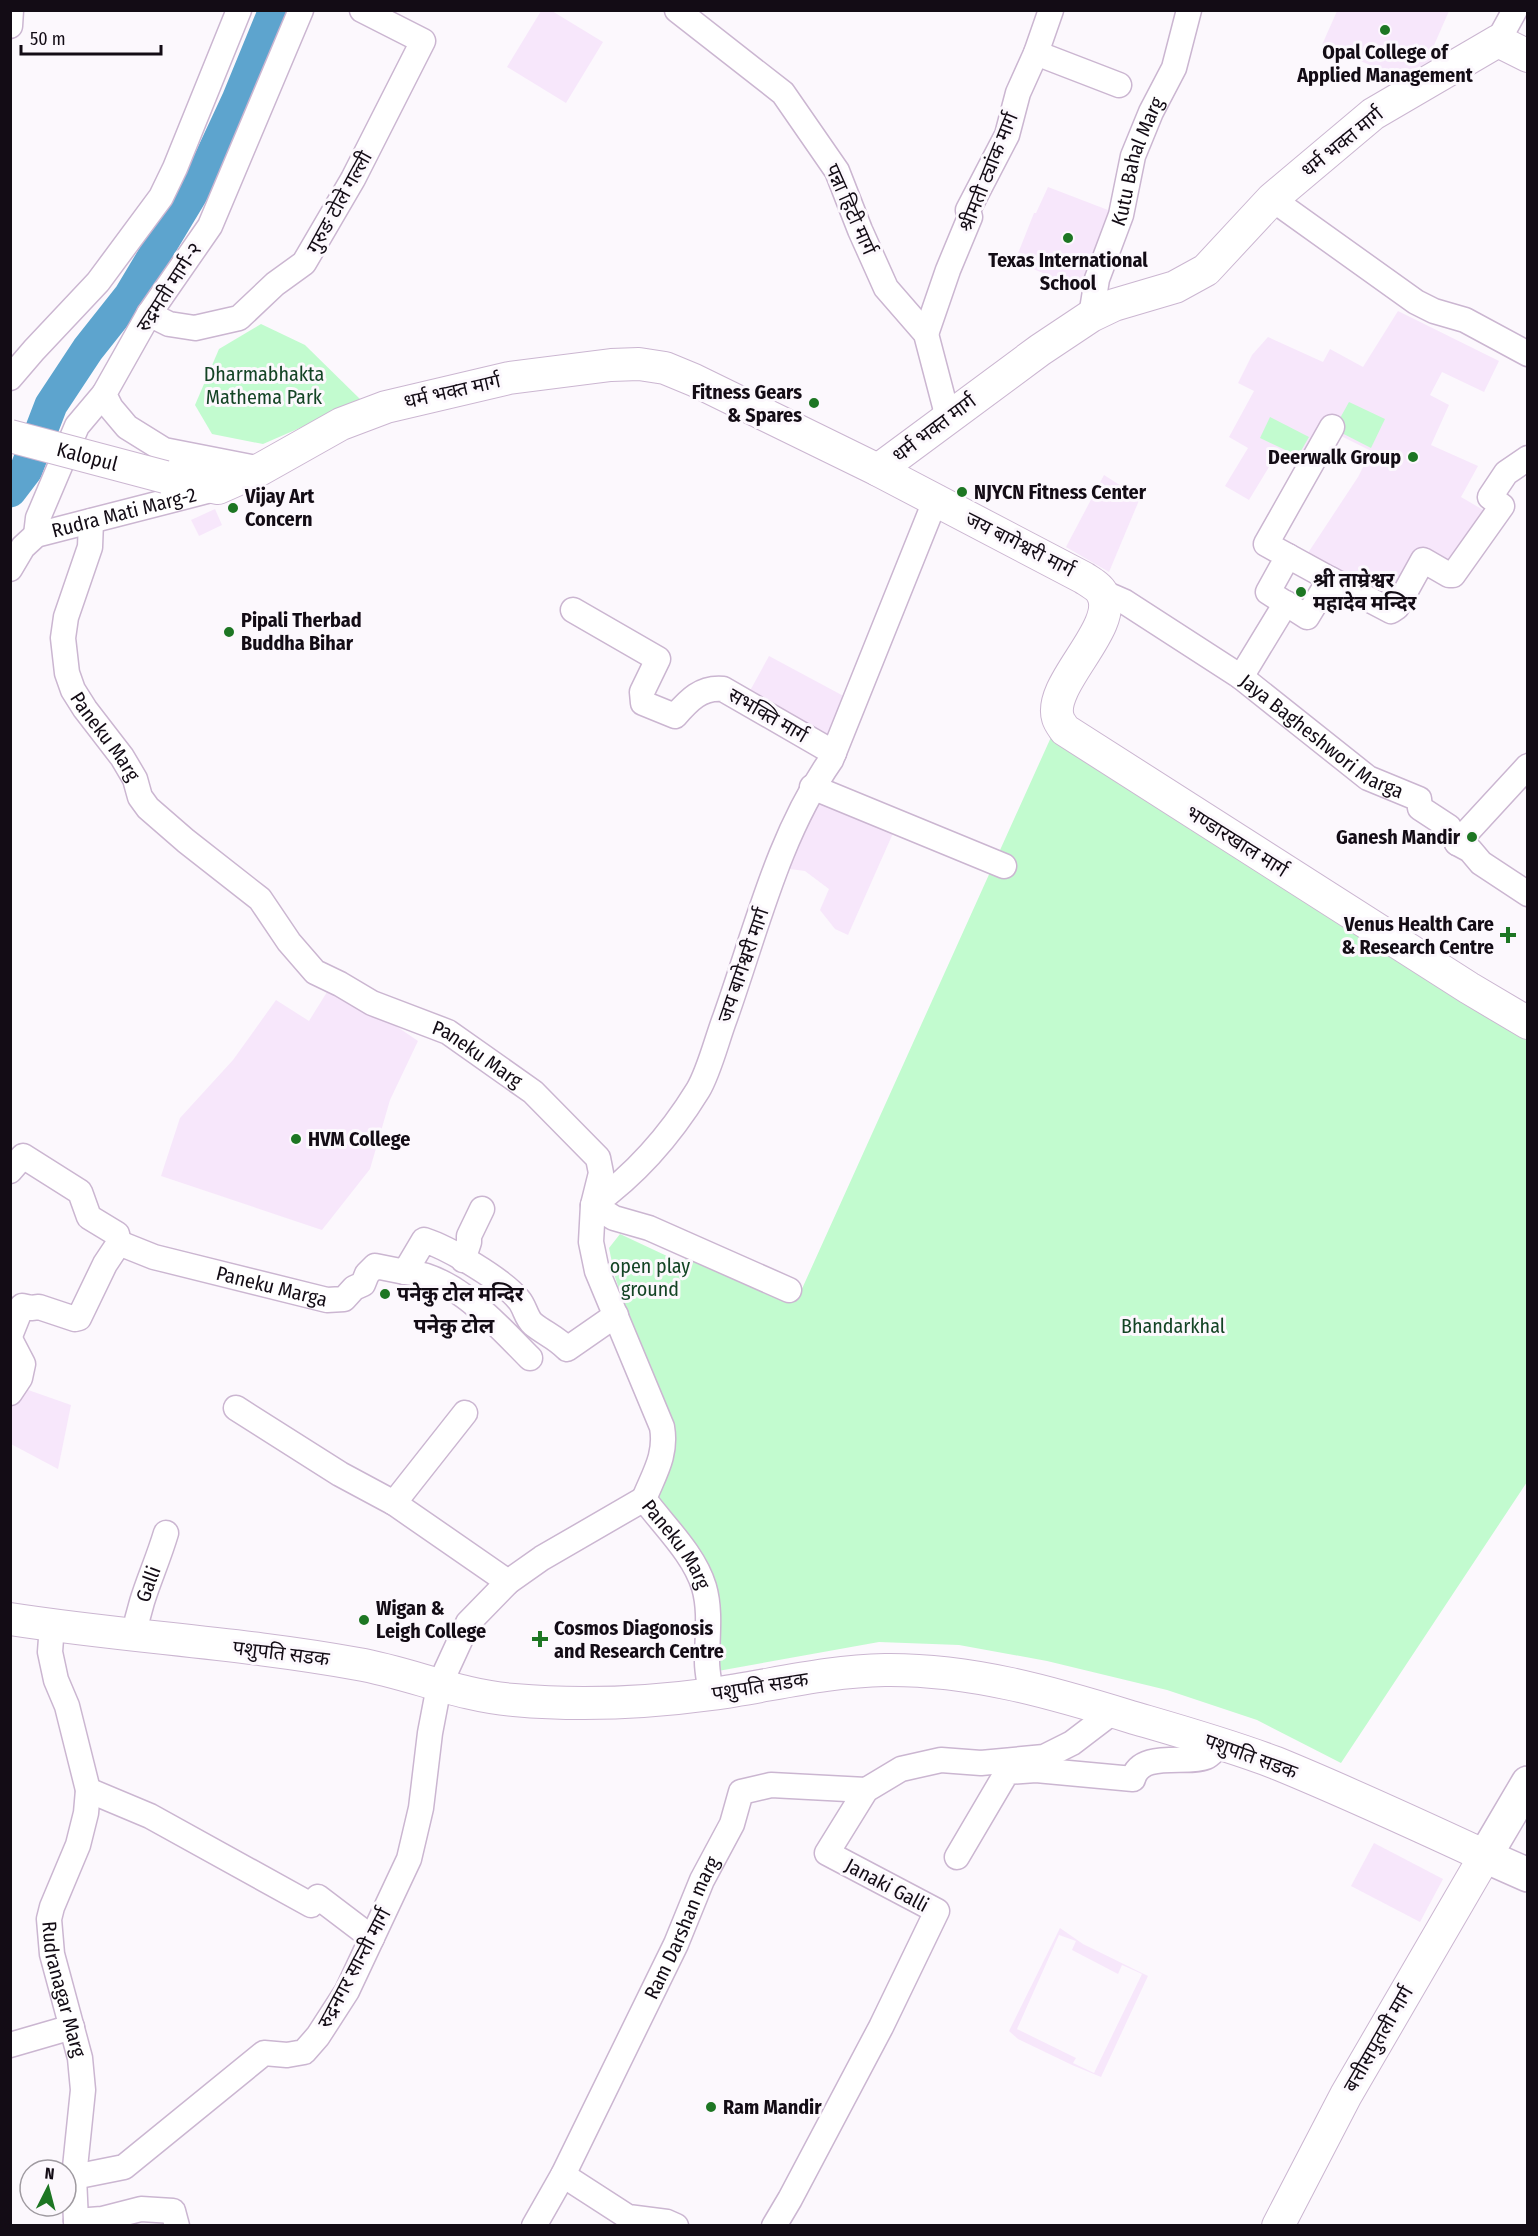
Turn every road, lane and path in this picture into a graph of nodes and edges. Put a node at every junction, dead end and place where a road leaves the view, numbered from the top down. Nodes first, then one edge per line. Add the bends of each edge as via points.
1 (12, 10) edge
2 (239, 10) edge
3 (301, 10) edge
4 (362, 10) edge
5 (677, 10) edge
6 (1051, 10) edge
7 (1190, 10) edge
8 (1515, 10) edge
9 (10, 26) edge
10 (1498, 42) junction
11 (1036, 53) junction
12 (1527, 56) edge
13 (1119, 85) dead end
14 (1272, 199) junction
15 (149, 314) junction
16 (1092, 316) junction
17 (926, 334) junction
18 (1527, 354) edge
19 (11, 379) edge
20 (104, 394) junction
21 (948, 418) junction
22 (1332, 427) dead end
23 (10, 436) edge
24 (1527, 458) edge
25 (261, 469) junction
26 (878, 470) junction
27 (218, 488) junction
28 (935, 501) junction
29 (91, 521) junction
30 (36, 536) junction
31 (1288, 556) junction
32 (10, 569) edge
33 (1330, 579) junction
34 (1104, 598) junction
35 (1286, 603) junction
36 (573, 610) dead end
37 (1241, 677) junction
38 (834, 753) junction
39 (1527, 766) edge
40 (812, 787) junction
41 (1457, 843) junction
42 (1004, 866) dead end
43 (1527, 894) edge
44 (1527, 1023) edge
45 (10, 1171) edge
46 (593, 1205) junction
47 (482, 1209) dead end
48 (119, 1243) junction
49 (463, 1260) junction
50 (405, 1272) junction
51 (789, 1290) dead end
52 (616, 1315) junction
53 (10, 1338) edge
54 (530, 1358) dead end
55 (10, 1394) edge
56 (236, 1408) dead end
57 (465, 1413) dead end
58 (644, 1499) junction
59 (394, 1503) junction
60 (166, 1533) dead end
61 (508, 1582) junction
62 (10, 1619) edge
63 (52, 1625) junction
64 (134, 1636) junction
65 (439, 1686) junction
66 (711, 1694) junction
67 (1114, 1711) junction
68 (1220, 1745) junction
69 (1527, 1784) edge
70 (88, 1790) junction
71 (867, 1790) junction
72 (1485, 1856) junction
73 (957, 1857) dead end
74 (1527, 1875) edge
75 (372, 1938) junction
76 (72, 2027) junction
77 (10, 2045) edge
78 (76, 2158) edge
79 (563, 2175) junction
80 (78, 2176) edge
81 (73, 2223) edge
82 (177, 2226) edge
83 (534, 2226) edge
84 (676, 2226) edge
85 (774, 2226) edge
86 (1278, 2226) edge

1 - 9 street
2 - 19 street via 161,197 98,282
3 - 15 street, रुद्रमती मार्ग-२ via 210,226
4 - 15 street, गुरुङ टोले गल्ली via 423,41 353,179 304,263 274,284 239,318 195,328 169,324
5 - 17 street, पन्ना हिटी मार्ग via 783,93 837,171 886,288
6 - 11 street, श्रीमती ट्यांक मार्ग
7 - 16 street, Kutu Bahal Marg via 1174,68 1133,156 1121,215 1097,279
8 - 10 street
10 - 12 main road
10 - 14 main road, धर्म भक्त मार्ग via 1373,114
11 - 13 street
11 - 17 street, श्रीमती ट्यांक मार्ग via 1017,93 1007,135 968,210 970,217
14 - 16 main road, धर्म भक्त मार्ग via 1206,270 1175,287 1114,305
14 - 18 street via 1416,302 1465,320
15 - 20 street, रुद्रमती मार्ग-२
16 - 21 main road, धर्म भक्त मार्ग
17 - 21 street, पन्ना हिटी मार्ग
20 - 25 street via 126,427 164,450
20 - 30 street, रुद्रमती मार्ग-२ via 77,426 38,518
21 - 26 main road, धर्म भक्त मार्ग
22 - 31 street via 1266,544
23 - 27 main road, Kalopul, bridge
24 - 33 street via 1506,473 1490,497 1503,506 1453,574 1422,561 1391,611
25 - 26 main road, धर्म भक्त मार्ग via 341,424 413,399 509,378 639,364 665,368 694,380
25 - 27 main road, धर्म भक्त मार्ग
26 - 28 main road, जय बागेश्वरी मार्ग
27 - 29 street, Rudra Mati Marg-2
28 - 34 main road, जय बागेश्वरी मार्ग via 1084,578
28 - 38 street, जय बागेश्वरी मार्ग
29 - 30 street, Rudra Mati Marg-2
29 - 46 street, Paneku Marg via 90,547 66,617 63,638 67,673 85,709 123,757 148,808 260,899 315,972 372,1003 448,1032 532,1092 598,1158 600,1173
30 - 32 street, Rudra Mati Marg-2 via 22,547
31 - 33 street
31 - 35 street via 1268,592
33 - 35 street via 1307,617
34 - 37 street, Jaya Bagheshwori Marga via 1125,602
34 - 44 main road, भण्डारखाल मार्ग via 1100,625 1058,704 1058,718 1065,730
35 - 37 street
36 - 38 street, सभक्ति मार्ग via 658,659 642,693 643,703 675,716 690,698 711,688 723,689
37 - 41 street, Jaya Bagheshwori Marga via 1368,778 1419,799 1420,808 1449,827
38 - 40 street, जय बागेश्वरी मार्ग
39 - 41 street
40 - 42 street
40 - 46 street, जय बागेश्वरी मार्ग via 774,873 699,1089 658,1144
41 - 43 street, Jaya Bagheshwori Marga
45 - 48 street via 23,1156 80,1192 89,1217 117,1234
46 - 51 street via 614,1218 649,1228
46 - 52 street, Paneku Marg via 591,1242 597,1271
47 - 49 street
48 - 50 street, Paneku Marga via 153,1257 327,1300 350,1295 375,1266
48 - 53 street via 79,1318 22,1306
49 - 50 street via 424,1240
49 - 52 street via 504,1286 520,1301 530,1322 567,1349
50 - 54 street via 422,1273 474,1302
52 - 58 street, Paneku Marg via 664,1437 660,1462
53 - 55 street via 23,1364
56 - 59 street
57 - 59 street
58 - 61 street, रुद्रनगर सान्ती मार्ग
58 - 66 street, Paneku Marg via 689,1557 704,1588
59 - 61 street
60 - 64 street, Galli via 138,1610
61 - 65 street, रुद्रनगर सान्ती मार्ग via 468,1623
62 - 63 main road, पशुपति सडक
63 - 64 main road, पशुपति सडक
63 - 70 street, Rudranagar Marg via 50,1652 56,1680 67,1706
64 - 65 main road, पशुपति सडक via 364,1665
65 - 66 main road, पशुपति सडक via 511,1700 583,1703 644,1702
65 - 75 street, रुद्रनगर सान्ती मार्ग via 410,1859
66 - 67 main road, पशुपति सडक via 852,1671 926,1671 1020,1685
67 - 68 main road, पशुपति सडक
67 - 71 street, Janaki Galli via 1072,1743 1044,1757 981,1763 941,1760 901,1769
68 - 72 main road, पशुपति सडक via 1364,1800
68 - 73 street via 1206,1757 1147,1763 1133,1779 1036,1770 1007,1772
69 - 72 highway
70 - 75 street via 150,1816 311,1905 318,1897
70 - 76 street, Rudranagar Marg via 78,1845 50,1919 52,1954
71 - 79 street, Ram Darshan marg via 771,1785 741,1792 732,1824
71 - 85 street, Janaki Galli via 827,1853 937,1911 881,2027
72 - 74 highway
72 - 86 main road, बत्तीसपुतली मार्ग via 1346,2095
75 - 80 street, रुद्रनगर सान्ती मार्ग via 347,1991 304,2052 264,2053 124,2167
76 - 77 street
76 - 78 street, Rudranagar Marg via 83,2090
79 - 83 street
79 - 84 street via 628,2217
81 - 82 street via 141,2210 162,2210 173,2211

